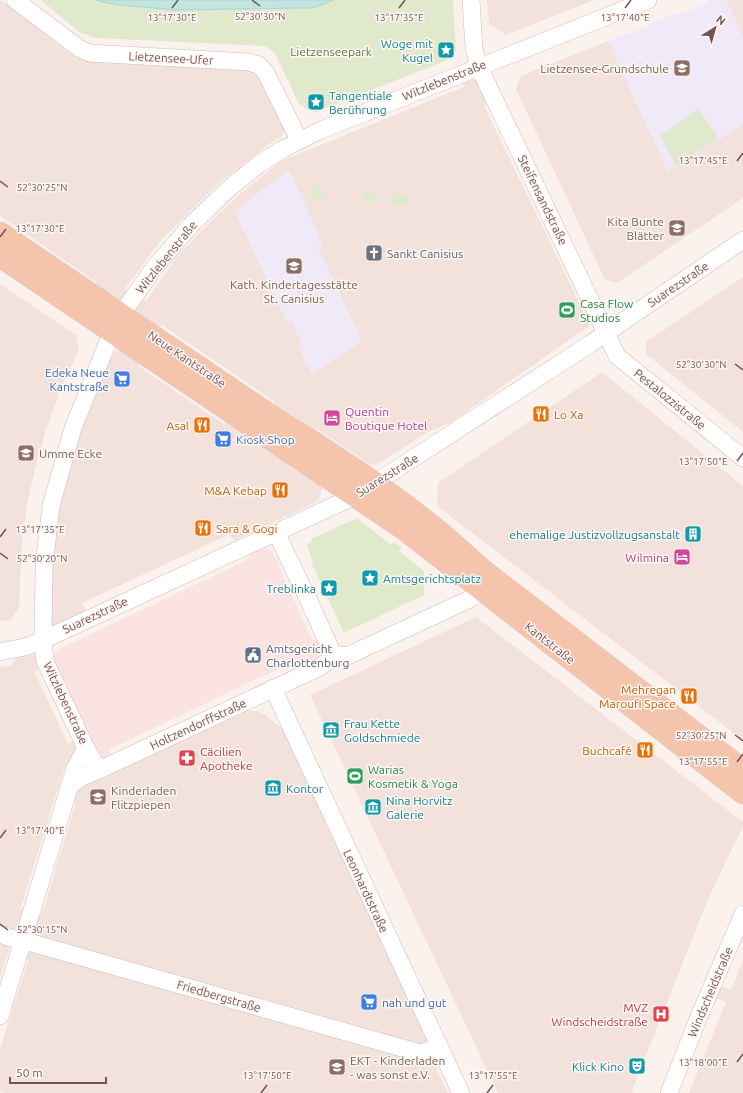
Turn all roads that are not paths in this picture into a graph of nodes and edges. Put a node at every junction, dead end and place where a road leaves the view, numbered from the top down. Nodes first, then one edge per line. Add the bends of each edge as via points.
1 (15, 0) edge
2 (471, 0) edge
3 (648, 0) edge
4 (479, 67) junction
5 (299, 140) junction
6 (0, 233) edge
7 (743, 240) edge
8 (0, 256) edge
9 (117, 323) junction
10 (607, 333) junction
11 (743, 458) edge
12 (375, 483) junction
13 (355, 496) junction
14 (276, 532) junction
15 (480, 589) junction
16 (43, 640) junction
17 (0, 652) edge
18 (331, 657) junction
19 (273, 688) junction
20 (86, 748) junction
21 (99, 770) junction
22 (743, 770) edge
23 (68, 788) junction
24 (743, 793) edge
25 (743, 914) edge
26 (0, 934) edge
27 (23, 941) junction
28 (0, 1016) edge
29 (439, 1047) junction
30 (461, 1093) edge
31 (669, 1093) edge

1 - 5 street, Lietzensee-Ufer via 72,44 89,53 248,62 259,65 266,73
2 - 4 street, Steifensandstraße via 474,49
3 - 4 street, Witzlebenstraße
4 - 5 street, Witzlebenstraße
4 - 10 street, Steifensandstraße
5 - 9 street, Witzlebenstraße via 259,164 196,220 154,268
6 - 9 main road, Neue Kantstraße
7 - 10 street, Suarezstraße
8 - 9 main road, Neue Kantstraße
9 - 12 main road, Neue Kantstraße via 310,440
9 - 13 main road, Neue Kantstraße
9 - 16 street, Witzlebenstraße via 73,428 51,506 44,566
10 - 11 street, Pestalozzistraße via 617,356
10 - 12 street, Suarezstraße
12 - 13 street, Suarezstraße
12 - 22 main road, Kantstraße via 442,534 490,576
13 - 14 street, Suarezstraße
13 - 15 main road, Kantstraße via 404,529
14 - 16 street, Suarezstraße
14 - 18 street via 305,592
15 - 18 street, Holtzendorffstraße via 470,599 347,656
15 - 24 main road, Kantstraße
16 - 17 street, Suarezstraße
16 - 20 street, Witzlebenstraße via 45,661
18 - 19 street, Holtzendorffstraße via 320,667
19 - 21 street, Holtzendorffstraße
19 - 29 street, Leonhardtstraße
20 - 21 street, Witzlebenstraße
20 - 23 street
21 - 23 street, Holtzendorffstraße via 80,778
23 - 27 street
25 - 31 street, Windscheidstraße
26 - 27 street, Friedbergstraße
27 - 28 street
27 - 29 street, Friedbergstraße via 420,1053
29 - 30 street, Leonhardtstraße

